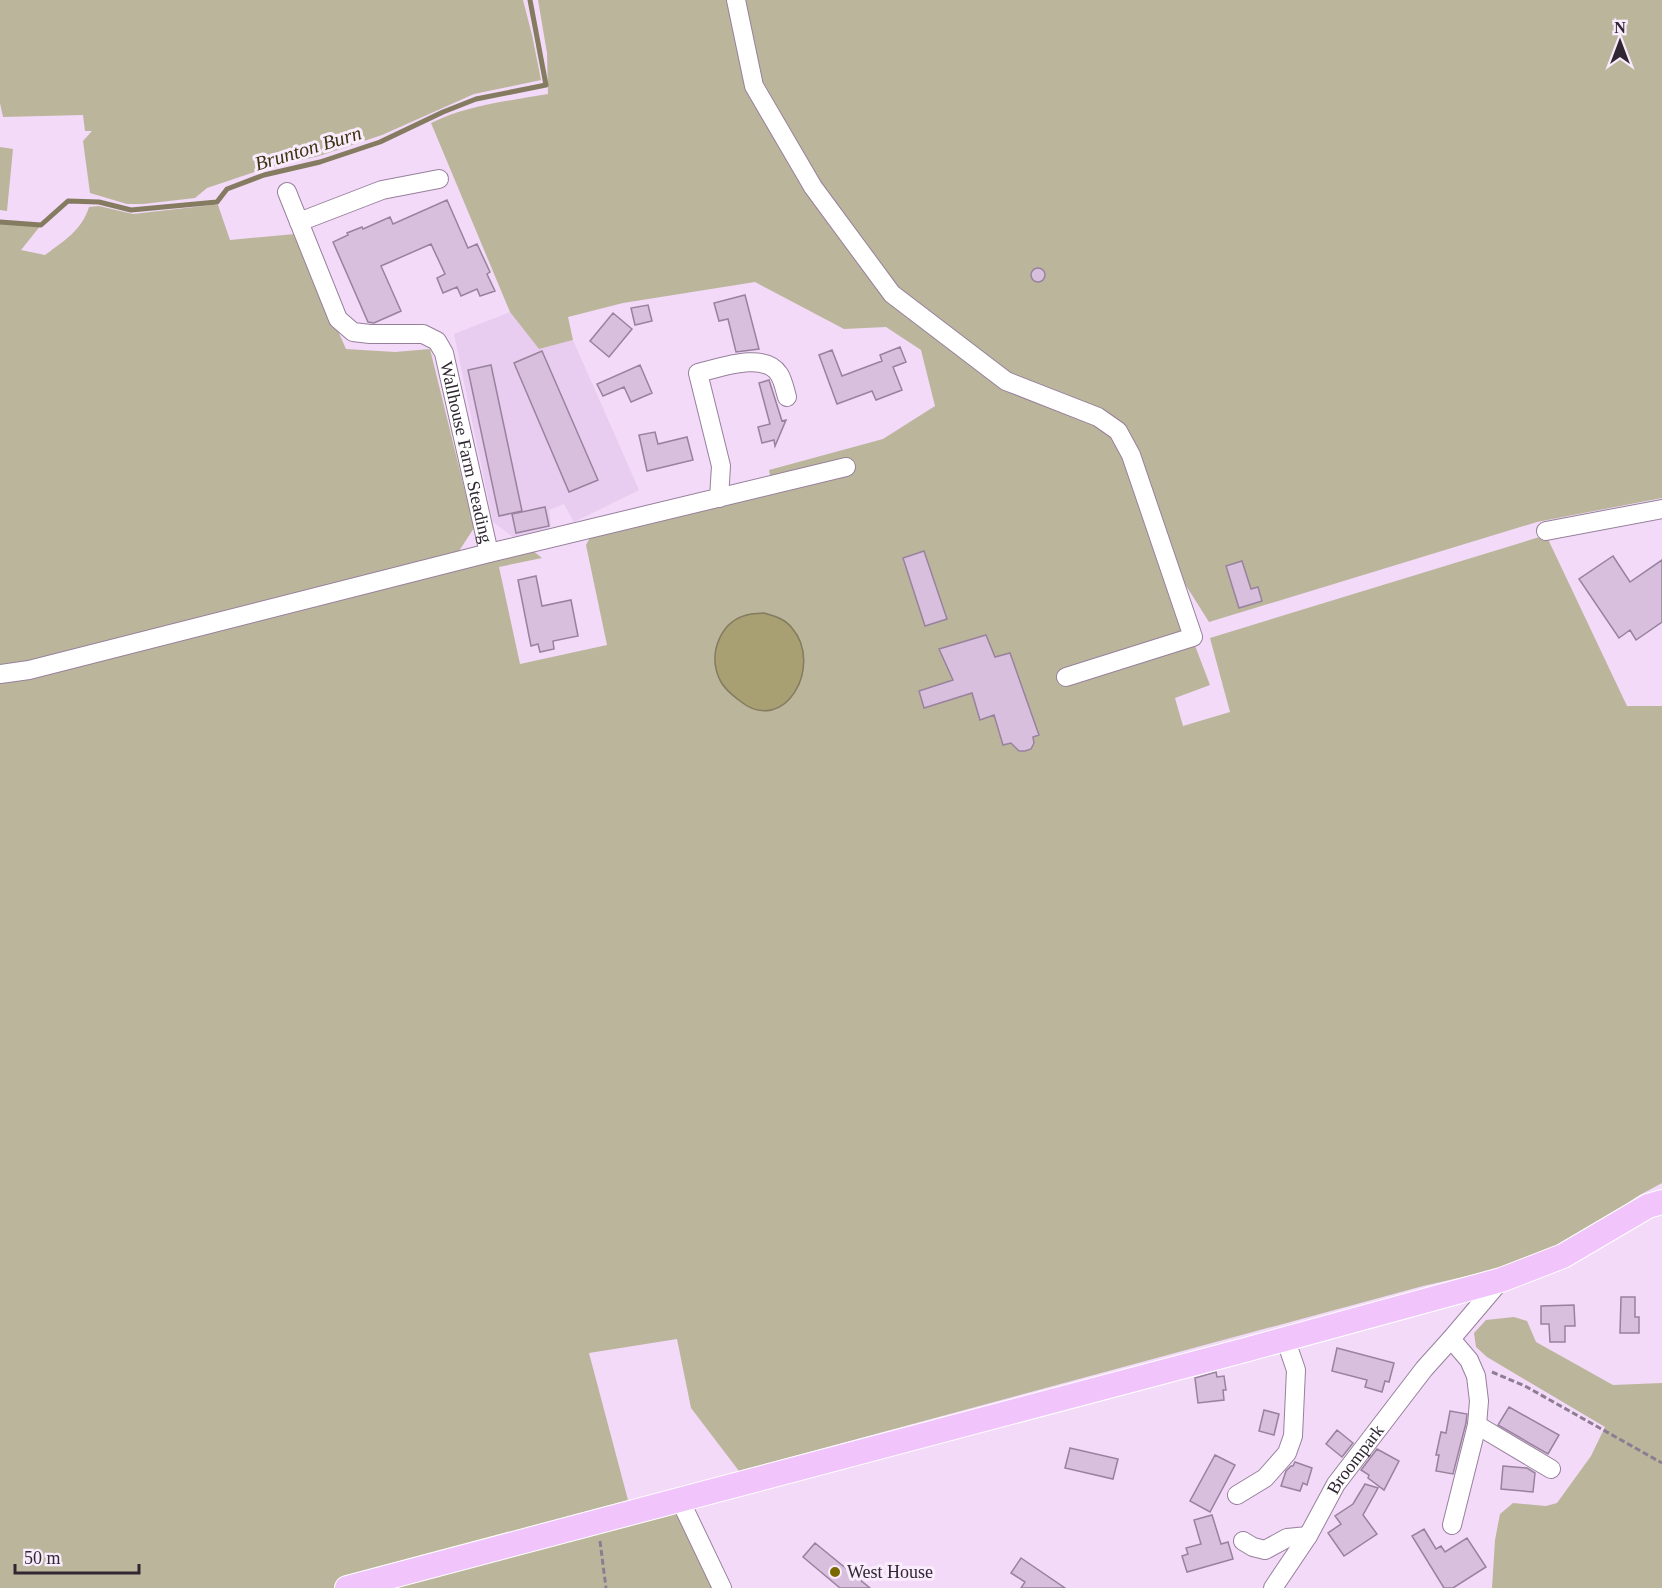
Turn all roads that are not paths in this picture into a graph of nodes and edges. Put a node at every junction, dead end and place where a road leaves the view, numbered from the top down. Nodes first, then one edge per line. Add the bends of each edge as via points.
1 (736, 0) edge
2 (439, 179) dead end
3 (287, 192) dead end
4 (299, 222) junction
5 (787, 397) dead end
6 (846, 467) dead end
7 (719, 498) junction
8 (1662, 509) edge
9 (1546, 531) dead end
10 (489, 553) junction
11 (0, 674) edge
12 (1066, 677) dead end
13 (1662, 1202) edge
14 (1501, 1280) junction
15 (1285, 1338) junction
16 (1452, 1340) junction
17 (1477, 1425) junction
18 (1551, 1469) dead end
19 (1237, 1495) dead end
20 (680, 1500) junction
21 (1452, 1525) dead end
22 (1308, 1536) junction
23 (1243, 1541) dead end
24 (347, 1588) edge
25 (722, 1588) edge
26 (1273, 1588) edge

1 - 12 street via 754,86 813,187 892,294 1006,381 1098,417 1118,431 1131,454 1193,637
2 - 4 street via 382,190
3 - 4 street
4 - 10 street, Wallhouse Farm Steading via 338,319 353,332 423,334 437,341 444,353
5 - 7 street via 780,375 763,363 746,362 698,373 721,466
6 - 7 street
7 - 10 street
8 - 9 street
10 - 11 street via 30,670
13 - 14 main road via 1648,1206 1563,1256
14 - 15 main road
14 - 16 street, Broompark
15 - 19 street via 1296,1370 1293,1437 1287,1453 1265,1478
15 - 20 main road
16 - 17 street via 1469,1360 1476,1376
16 - 22 street, Broompark via 1424,1369 1336,1484
17 - 18 street
17 - 21 street
20 - 24 main road
20 - 25 street
22 - 23 street via 1287,1538 1265,1550
22 - 26 street, Broompark

